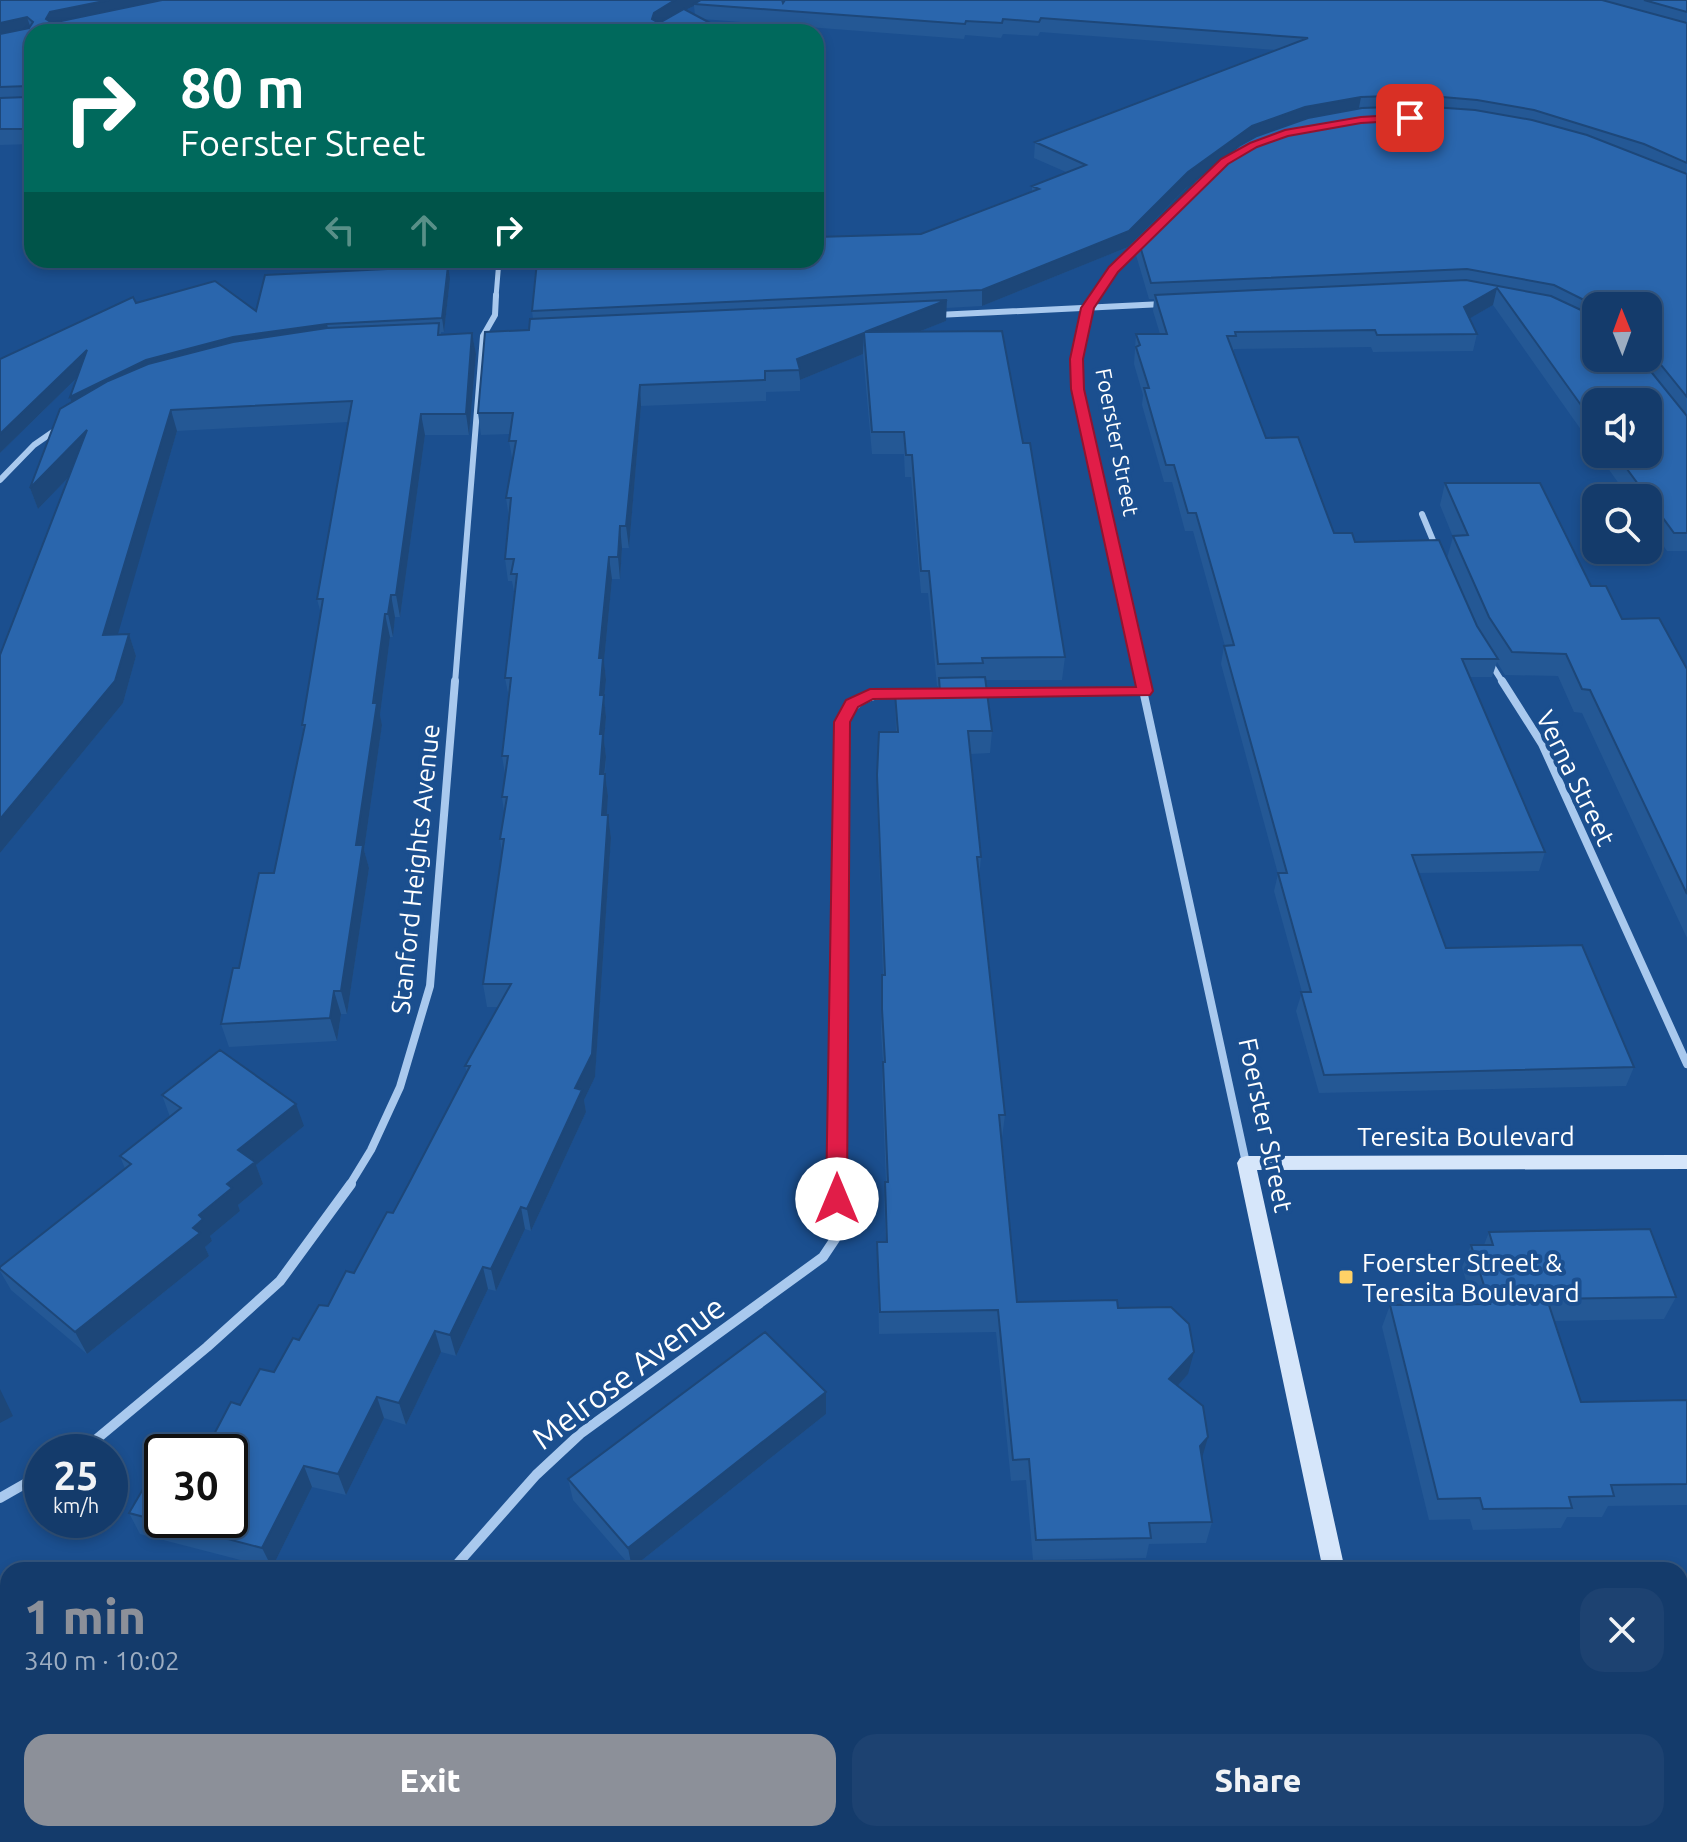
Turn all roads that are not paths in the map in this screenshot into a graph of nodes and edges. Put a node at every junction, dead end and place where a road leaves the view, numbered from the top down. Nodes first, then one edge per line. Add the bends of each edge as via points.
1 (1148, 235) edge
2 (498, 268) edge
3 (1179, 303) edge
4 (1087, 308) junction
5 (923, 315) edge
6 (483, 336) junction
7 (494, 336) edge
8 (471, 337) edge
9 (71, 419) edge
10 (0, 480) edge
11 (1422, 514) dead end
12 (1439, 555) edge
13 (1485, 654) edge
14 (1145, 691) junction
15 (921, 693) edge
16 (968, 693) edge
17 (1687, 1064) edge
18 (1687, 1162) edge
19 (1246, 1163) junction
20 (102, 1434) edge
21 (24, 1484) edge
22 (0, 1498) edge
23 (459, 1562) edge
24 (1332, 1562) edge

1 - 4 street, Foerster Street via 1113,270
2 - 6 street, Stanford Heights Avenue via 495,315
3 - 4 street
4 - 5 street
4 - 14 street, Foerster Street via 1076,359 1077,389
6 - 7 street
6 - 8 street
6 - 20 street, Stanford Heights Avenue via 430,986 409,1067 342,1201 282,1280
9 - 10 street via 34,445
11 - 12 street
13 - 17 street, Verna Street via 1542,744
14 - 16 street
14 - 19 street, Foerster Street
15 - 23 street, Melrose Avenue via 870,694 852,704 842,722 835,1239 823,1257 580,1434
18 - 19 street, Teresita Boulevard
19 - 24 street, Foerster Street
21 - 22 street

